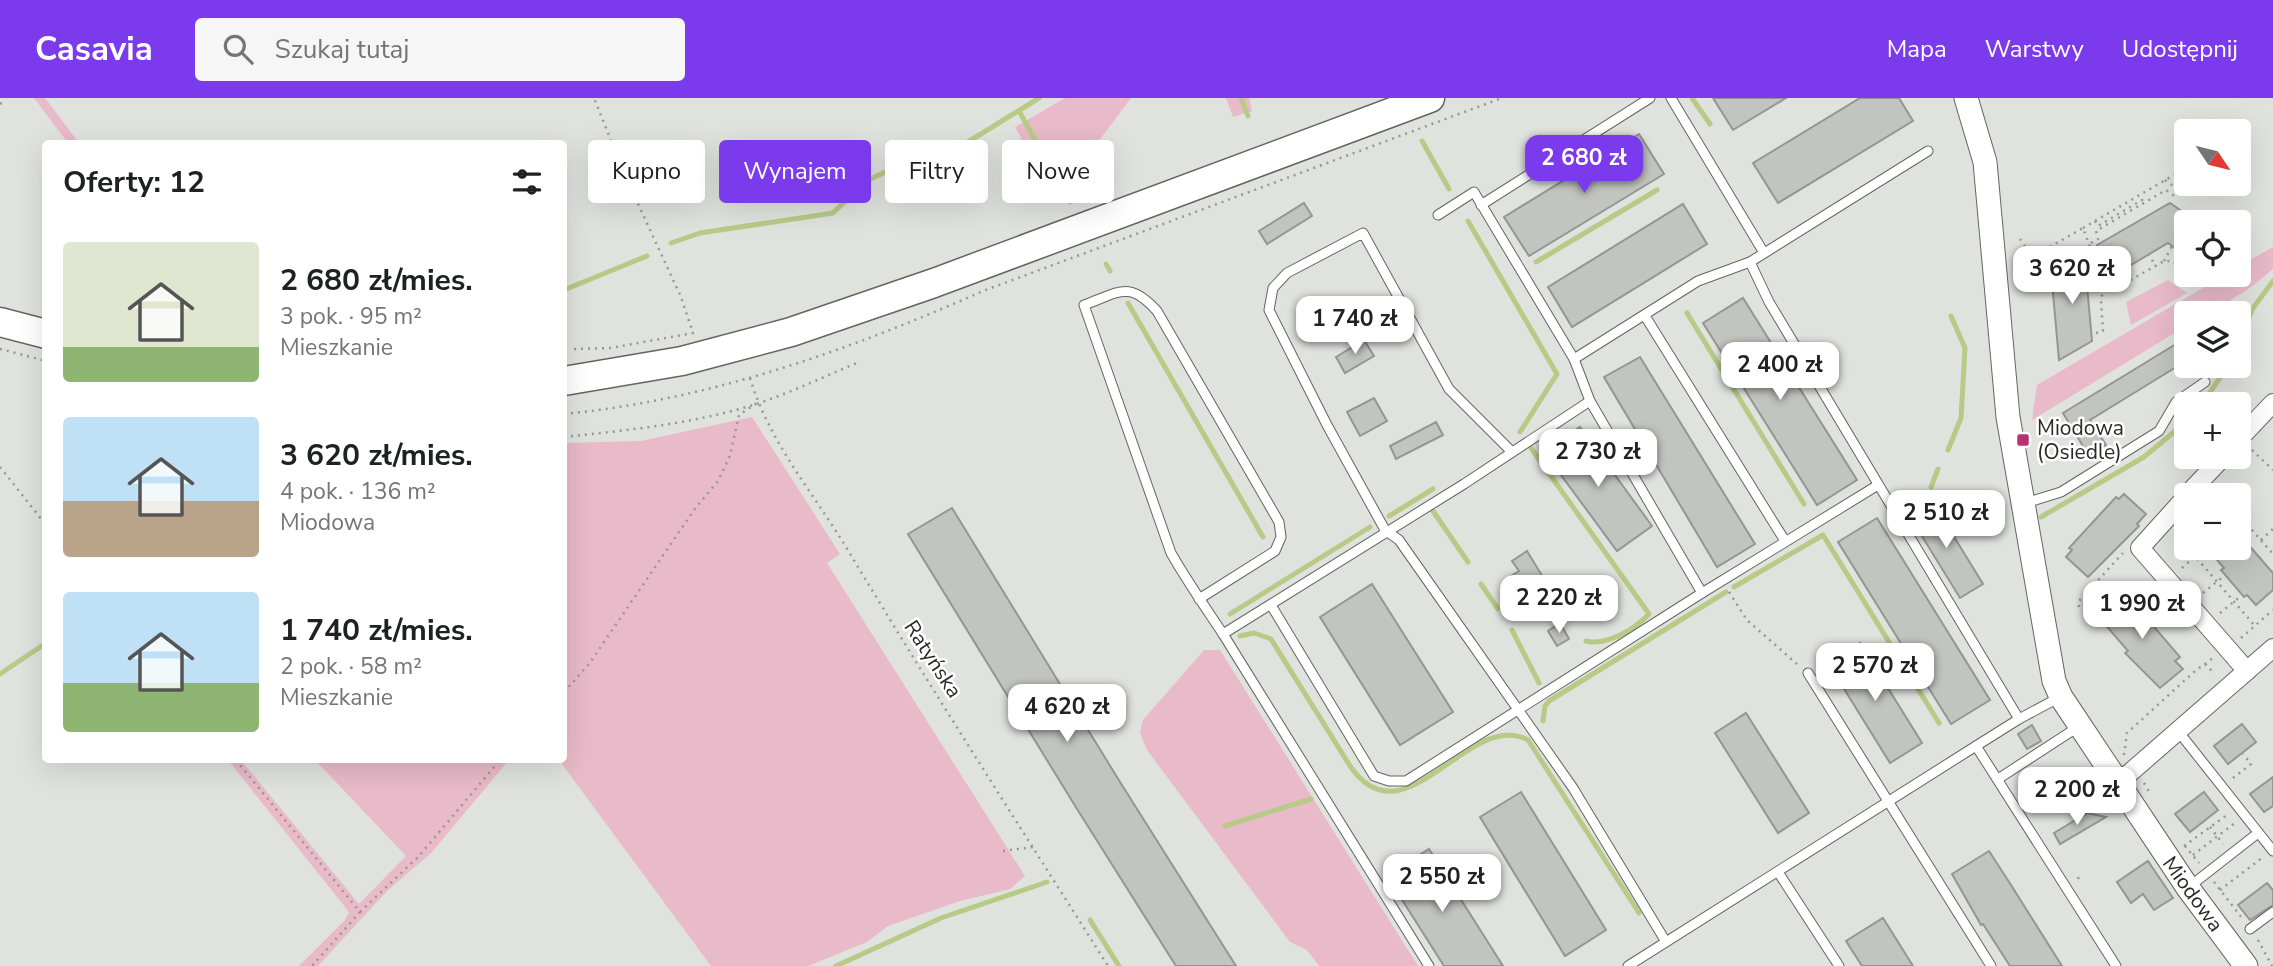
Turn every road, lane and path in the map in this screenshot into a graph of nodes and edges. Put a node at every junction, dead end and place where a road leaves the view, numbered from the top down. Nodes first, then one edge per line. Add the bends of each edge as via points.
1 (594, 98) edge
2 (1430, 98) edge
3 (1650, 98) edge
4 (1671, 98) edge
5 (1966, 98) edge
6 (1928, 151) dead end
7 (2174, 175) edge
8 (2165, 180) junction
9 (2144, 204) junction
10 (1481, 205) junction
11 (1438, 215) dead end
12 (2095, 221) junction
13 (2083, 228) junction
14 (2020, 239) dead end
15 (2090, 243) junction
16 (2173, 244) dead end
17 (1764, 253) junction
18 (2148, 254) dead end
19 (2164, 261) junction
20 (1750, 262) junction
21 (2174, 262) edge
22 (2156, 265) junction
23 (2104, 285) junction
24 (1645, 316) junction
25 (0, 322) edge
26 (42, 333) edge
27 (2096, 333) dead end
28 (0, 349) edge
29 (574, 349) dead end
30 (1574, 359) junction
31 (42, 360) edge
32 (857, 363) dead end
33 (750, 378) dead end
34 (567, 380) edge
35 (2205, 382) dead end
36 (1590, 401) junction
37 (757, 403) junction
38 (2273, 403) edge
39 (2251, 432) edge
40 (567, 437) edge
41 (2251, 450) edge
42 (1512, 452) junction
43 (0, 467) edge
44 (2212, 469) edge
45 (2273, 470) edge
46 (2198, 483) edge
47 (1878, 485) junction
48 (2021, 504) junction
49 (2174, 510) edge
50 (42, 520) edge
51 (2251, 529) edge
52 (2273, 529) edge
53 (1385, 530) junction
54 (2260, 540) junction
55 (1785, 541) junction
56 (2273, 554) edge
57 (2190, 560) edge
58 (2198, 560) edge
59 (2225, 575) dead end
60 (2168, 579) junction
61 (1720, 582) junction
62 (2217, 582) junction
63 (1702, 593) junction
64 (2242, 595) dead end
65 (1199, 599) junction
66 (2234, 602) junction
67 (2190, 604) junction
68 (1271, 606) junction
69 (2273, 610) edge
70 (2207, 625) junction
71 (2255, 626) junction
72 (1223, 634) junction
73 (2273, 648) edge
74 (2228, 649) junction
75 (2247, 671) junction
76 (1808, 673) joint
77 (567, 689) edge
78 (2061, 697) junction
79 (1518, 710) junction
80 (2018, 719) junction
81 (2080, 726) junction
82 (2178, 731) junction
83 (1976, 746) junction
84 (2243, 754) dead end
85 (2124, 756) dead end
86 (238, 763) edge
87 (497, 763) edge
88 (1998, 779) junction
89 (2117, 784) junction
90 (2222, 787) junction
91 (1889, 803) junction
92 (2237, 807) junction
93 (2033, 808) dead end
94 (2039, 809) dead end
95 (2245, 815) junction
96 (2210, 827) junction
97 (2258, 833) junction
98 (2217, 836) junction
99 (1033, 847) junction
100 (1003, 850) dead end
101 (2273, 851) edge
102 (2232, 854) junction
103 (2193, 855) dead end
104 (2168, 859) junction
105 (1778, 873) junction
106 (2080, 873) dead end
107 (2078, 879) dead end
108 (2188, 888) junction
109 (2220, 890) dead end
110 (360, 912) junction
111 (2273, 912) edge
112 (2250, 929) dead end
113 (1666, 942) junction
114 (312, 966) edge
115 (1108, 966) edge
116 (1429, 966) edge
117 (1628, 966) edge
118 (1839, 966) edge
119 (1991, 966) edge
120 (2116, 966) edge
121 (2246, 966) edge

1 - 29 path via 693,333 611,348
2 - 34 main road via 934,284 791,332 682,361
3 - 10 lane
4 - 17 lane
5 - 48 street, Miodowa via 1985,162 2008,417
6 - 17 lane
7 - 8 path
8 - 9 path via 2182,193 2173,195 2166,190
8 - 12 path
9 - 12 path via 2142,200 2098,226
9 - 15 path via 2096,231 2098,239
10 - 11 lane via 1474,192
10 - 30 lane
12 - 13 path
13 - 14 path via 2032,257
13 - 15 path
15 - 23 path
16 - 19 path
17 - 20 lane
18 - 22 path
19 - 21 path
19 - 22 path
20 - 24 lane via 1698,281
20 - 47 lane
22 - 23 path via 2129,281
23 - 27 path via 2103,331
24 - 30 lane
24 - 55 lane
25 - 26 main road
28 - 31 path
30 - 36 lane
32 - 37 path
33 - 37 path, Ratyńska
35 - 48 lane via 2176,402 2159,432 2060,492
36 - 42 lane
36 - 63 lane
37 - 40 path via 652,428
37 - 77 path via 739,415 730,456 718,481
37 - 99 path, Ratyńska via 773,436
38 - 39 street
41 - 45 path
42 - 53 lane
42 - 53 lane via 1449,389 1363,233 1287,273 1273,288 1269,310
43 - 50 path
44 - 46 street
47 - 55 lane
47 - 80 lane
48 - 78 street, Miodowa via 2051,667
49 - 60 street via 2140,548
51 - 54 path
52 - 54 path
53 - 68 lane
53 - 79 lane via 1399,540
54 - 56 path
55 - 61 lane
57 - 60 path
58 - 62 path
59 - 62 path
60 - 67 street
61 - 63 lane
61 - 76 path via 1747,620
62 - 66 path
62 - 67 path
63 - 79 lane
64 - 66 path
65 - 65 lane via 1171,552 1084,305 1132,290 1157,311 1279,522 1281,537 1275,551
65 - 72 lane
66 - 70 path
66 - 71 path
67 - 70 street
68 - 72 lane
68 - 79 lane via 1374,776 1406,781
69 - 71 path
70 - 74 street
71 - 74 path
72 - 116 lane
73 - 75 street
74 - 75 street
74 - 85 path via 2195,671 2126,733
75 - 82 street
76 - 91 lane
78 - 80 lane
78 - 81 street, Miodowa
79 - 113 lane via 1573,788
80 - 83 lane
81 - 88 lane
81 - 89 street, Miodowa
82 - 89 street
82 - 90 lane
83 - 88 lane
83 - 91 lane
84 - 90 path via 2250,764
86 - 110 path
87 - 110 path via 419,856
88 - 120 lane
89 - 104 street, Miodowa
90 - 92 lane
91 - 105 lane
91 - 119 lane
92 - 95 lane
92 - 96 path
93 - 94 path
95 - 97 lane
95 - 98 path
96 - 98 path
96 - 104 path
97 - 101 lane
97 - 102 lane
98 - 102 path
98 - 103 path
99 - 100 path
99 - 115 path, Ratyńska
101 - 109 path
102 - 108 lane
104 - 108 street, Miodowa
105 - 113 lane
105 - 118 lane
106 - 107 path
108 - 121 street, Miodowa
110 - 114 path
111 - 112 lane
113 - 117 lane

